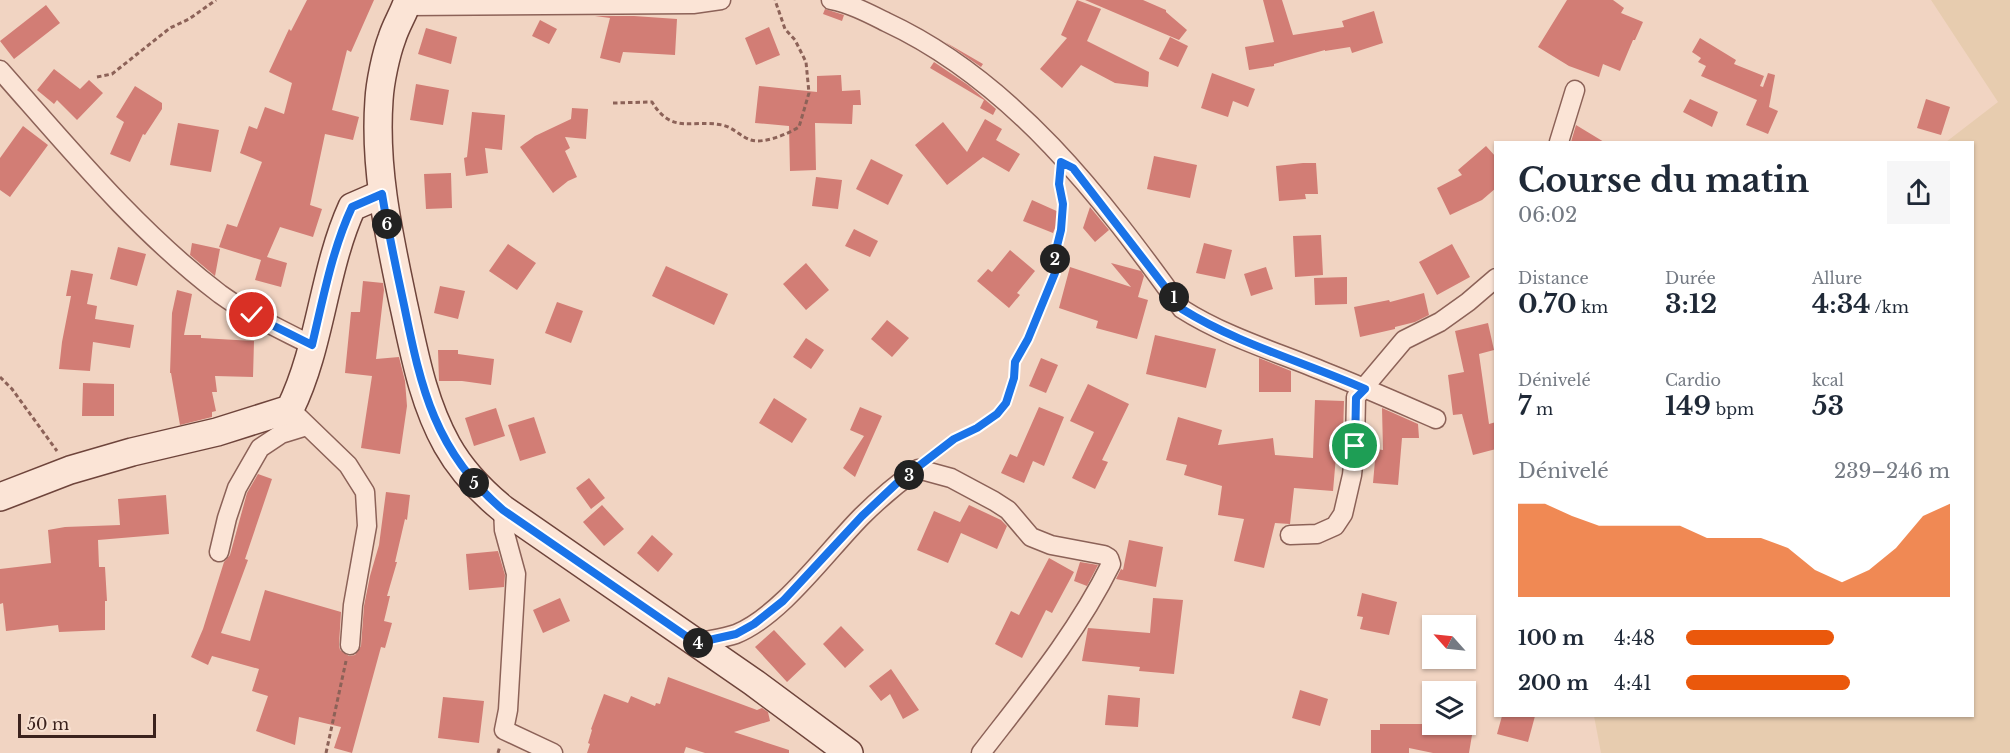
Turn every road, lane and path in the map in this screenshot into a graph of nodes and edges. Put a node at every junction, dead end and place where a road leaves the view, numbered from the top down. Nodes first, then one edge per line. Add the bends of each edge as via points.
1 (216, 0) edge
2 (720, 0) edge
3 (775, 0) edge
4 (831, 0) edge
5 (407, 3) edge
6 (0, 70) edge
7 (97, 77) dead end
8 (1575, 90) dead end
9 (613, 102) dead end
10 (1559, 141) edge
11 (1073, 168) junction
12 (382, 194) junction
13 (1494, 280) edge
14 (312, 345) junction
15 (0, 377) edge
16 (1365, 389) junction
17 (298, 418) junction
18 (1436, 420) dead end
19 (918, 469) junction
20 (70, 470) junction
21 (0, 497) edge
22 (503, 510) junction
23 (1290, 535) dead end
24 (219, 552) dead end
25 (696, 643) junction
26 (350, 645) joint
27 (326, 753) edge
28 (553, 753) edge
29 (849, 753) edge
30 (981, 753) edge

1 - 7 path via 170,28 112,74
2 - 5 street via 693,4
3 - 9 path via 785,29 806,62 809,93 799,127 788,134 751,140 723,125 671,122 652,102
4 - 11 street via 846,3 919,37 997,93
5 - 12 main road via 392,38 379,98
6 - 14 street via 179,260 252,315
8 - 10 street
11 - 16 street via 1182,309 1239,339
11 - 19 path via 1061,162 1059,184 1063,204 1055,273 1015,362 1006,403 997,414 954,439
12 - 14 main road via 352,207 343,227
12 - 22 main road via 418,370 431,410 447,445 466,473
13 - 16 street via 1440,322 1404,340
14 - 17 main road
15 - 20 path
16 - 18 street
16 - 23 street via 1356,398 1352,475 1343,514 1335,525 1317,534
17 - 20 main road via 217,432
17 - 24 street via 260,448 237,488
17 - 26 street via 348,465 365,492 367,526
19 - 25 street via 862,516 783,601 754,624 736,634
19 - 30 street via 951,478 994,501 1008,510 1032,537 1051,545 1104,555 1111,561 1093,601 1068,638
20 - 21 main road
22 - 25 main road
22 - 28 street via 504,530 516,574 504,730
25 - 29 main road
26 - 27 path

